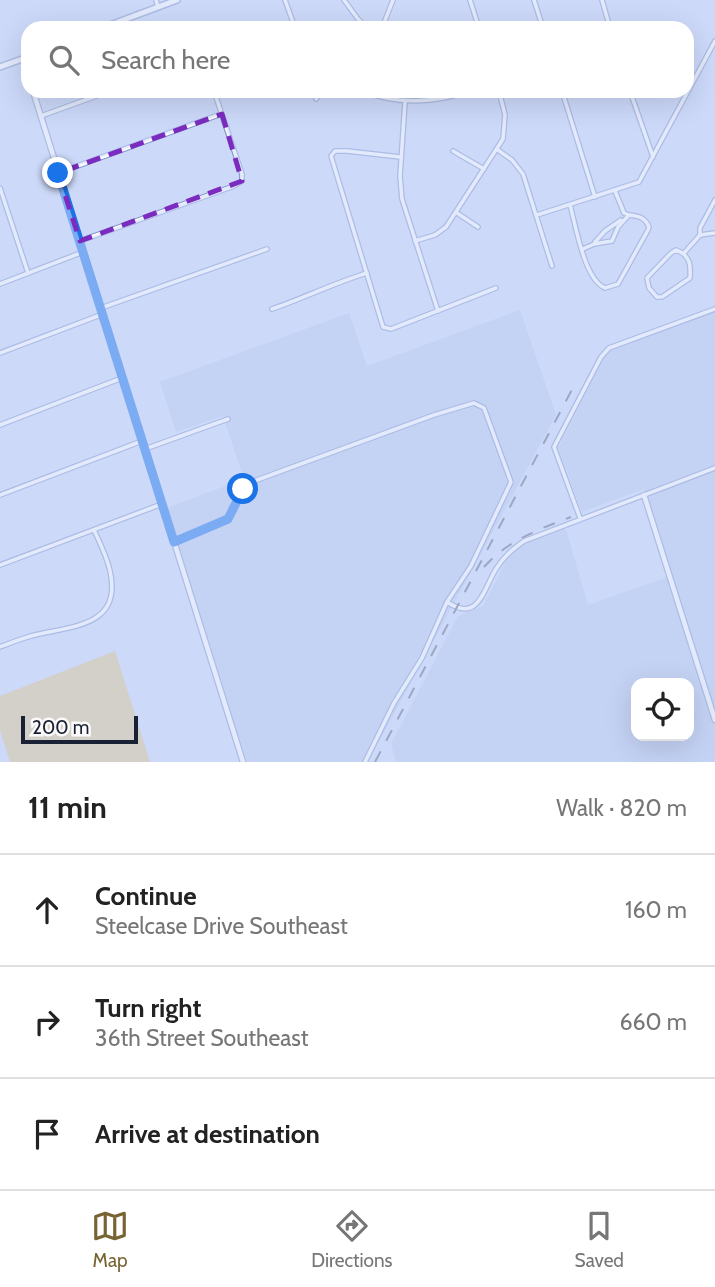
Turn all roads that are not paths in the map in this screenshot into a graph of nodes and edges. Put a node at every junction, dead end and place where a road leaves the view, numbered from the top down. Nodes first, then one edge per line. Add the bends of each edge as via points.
1 (156, 0) edge
2 (177, 0) edge
3 (285, 0) edge
4 (344, 0) edge
5 (393, 0) edge
6 (470, 0) edge
7 (534, 0) edge
8 (602, 0) edge
9 (159, 7) junction
10 (121, 21) edge
11 (292, 21) edge
12 (360, 21) edge
13 (385, 21) edge
14 (477, 21) edge
15 (541, 21) edge
16 (609, 21) edge
17 (715, 41) edge
18 (21, 59) edge
19 (0, 67) edge
20 (694, 80) edge
21 (35, 98) edge
22 (91, 98) edge
23 (216, 98) edge
24 (390, 98) edge
25 (448, 98) edge
26 (501, 98) edge
27 (564, 98) edge
28 (632, 98) edge
29 (685, 98) edge
30 (405, 102) junction
31 (222, 114) junction
32 (41, 116) junction
33 (498, 150) junction
34 (453, 151) dead end
35 (653, 157) junction
36 (400, 158) junction
37 (485, 170) junction
38 (58, 173) junction
39 (0, 188) edge
40 (615, 191) junction
41 (595, 197) junction
42 (715, 200) edge
43 (570, 205) junction
44 (457, 213) junction
45 (537, 215) junction
46 (629, 215) junction
47 (623, 219) junction
48 (478, 228) dead end
49 (715, 233) edge
50 (700, 235) junction
51 (80, 241) junction
52 (415, 241) junction
53 (594, 244) junction
54 (267, 249) dead end
55 (583, 249) junction
56 (83, 253) junction
57 (684, 253) junction
58 (552, 266) dead end
59 (28, 273) junction
60 (366, 273) junction
61 (0, 284) edge
62 (496, 288) dead end
63 (272, 309) dead end
64 (715, 309) edge
65 (102, 311) junction
66 (438, 311) junction
67 (0, 353) edge
68 (122, 378) junction
69 (228, 419) dead end
70 (0, 425) edge
71 (142, 442) junction
72 (145, 449) junction
73 (715, 468) edge
74 (0, 495) edge
75 (644, 495) junction
76 (162, 504) junction
77 (580, 519) junction
78 (94, 530) junction
79 (174, 542) junction
80 (0, 565) edge
81 (447, 602) junction
82 (0, 647) edge
83 (715, 720) edge
84 (243, 762) edge
85 (365, 762) edge

1 - 9 street
2 - 9 main road
3 - 11 street
4 - 12 street
5 - 13 street
6 - 14 street
7 - 15 street
8 - 16 street
9 - 10 main road
17 - 20 street
18 - 19 main road
21 - 32 street
22 - 32 street
23 - 31 street
24 - 30 street
25 - 30 street
26 - 33 street via 506,127
27 - 41 street
28 - 35 street
29 - 35 street
30 - 36 street
31 - 38 street
31 - 51 street via 242,181
32 - 38 street
33 - 37 street
33 - 45 street via 523,174
34 - 37 street
35 - 40 street via 639,182
36 - 52 street via 402,199
36 - 60 street via 339,150 331,156
37 - 44 street
38 - 51 street
39 - 59 street
40 - 41 street
40 - 46 street
41 - 43 street
42 - 50 street
43 - 45 street
43 - 55 street
44 - 48 street
44 - 52 street via 446,228
45 - 58 street
46 - 47 street
46 - 55 street via 639,216 649,227 618,284 598,285
47 - 53 street
47 - 53 street via 612,241
49 - 50 street
50 - 57 street
51 - 56 street
52 - 66 street
53 - 55 street
54 - 65 street
56 - 59 street
56 - 65 street
57 - 57 street via 671,253 647,278 657,296 690,278 690,261
59 - 61 street
60 - 63 street
60 - 66 street via 385,329
62 - 66 street
64 - 77 street via 615,345 601,357 554,447
65 - 67 street
65 - 68 street
68 - 70 street
68 - 71 street
69 - 72 street
71 - 72 street
71 - 74 street
72 - 76 street
73 - 75 street
75 - 77 street
75 - 83 street
76 - 78 street
76 - 79 street
77 - 81 street via 524,541 507,553 472,607 457,608
78 - 80 street
78 - 82 street via 112,584 101,613 77,627
79 - 81 street via 228,519 243,489 257,480 474,403 484,408 511,482 471,566
79 - 84 street
81 - 85 street

